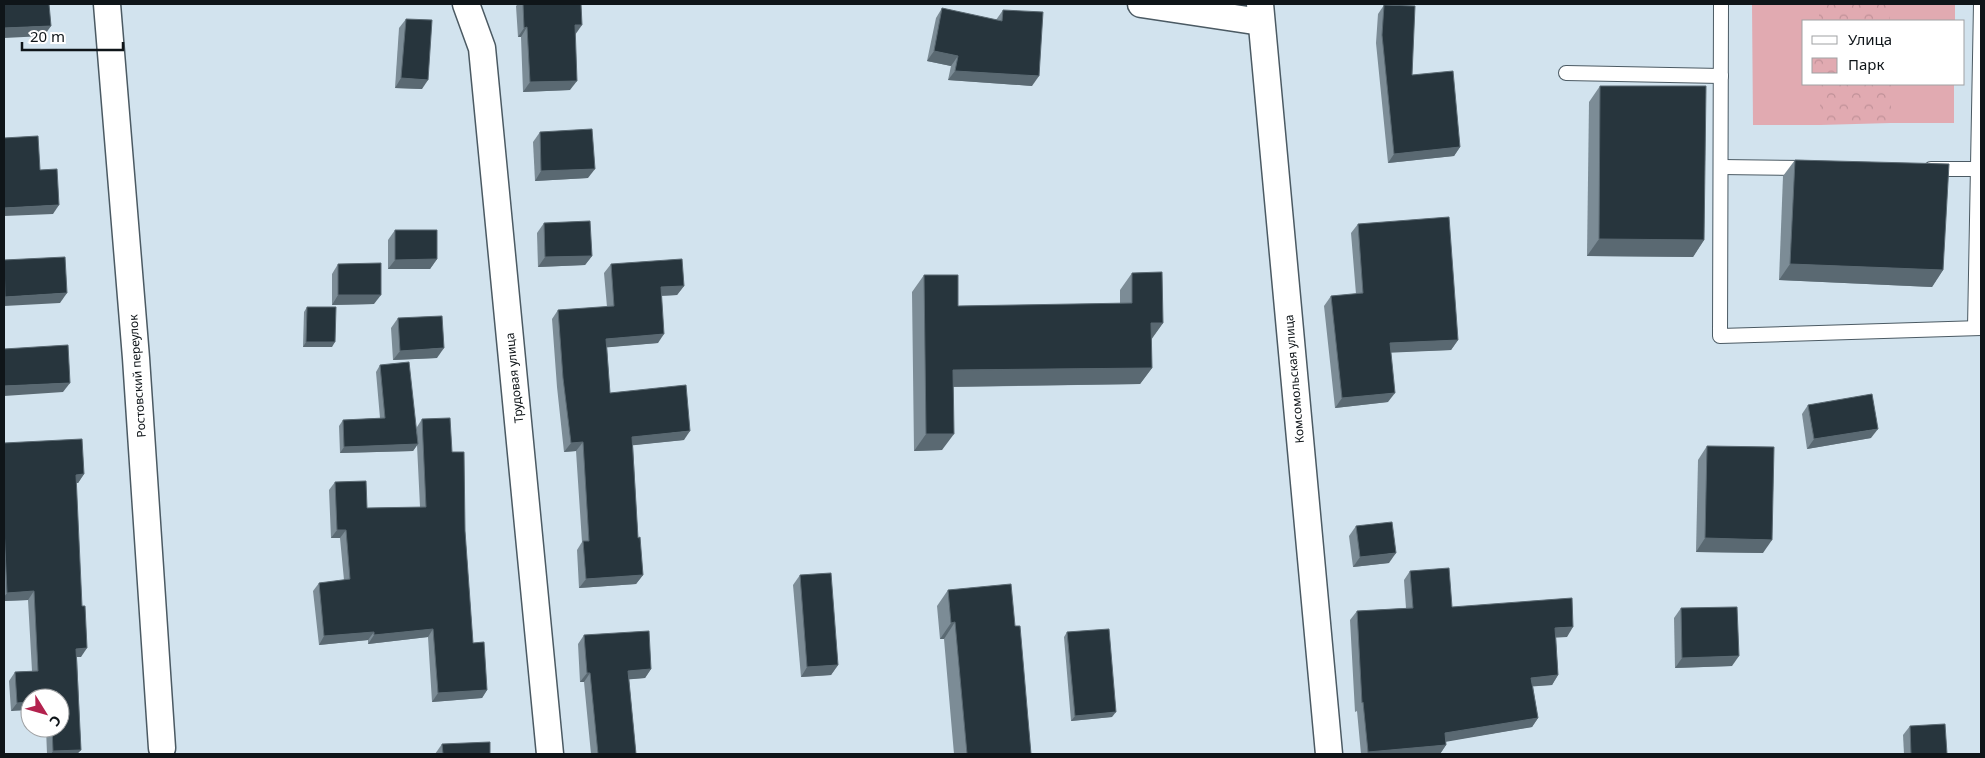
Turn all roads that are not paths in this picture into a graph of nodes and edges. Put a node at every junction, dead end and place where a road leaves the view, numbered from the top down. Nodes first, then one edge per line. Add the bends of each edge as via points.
1 (107, 4) edge
2 (466, 4) edge
3 (1141, 4) edge
4 (1721, 4) edge
5 (1981, 4) edge
6 (1261, 13) edge
7 (1566, 74) dead end
8 (1721, 76) junction
9 (1980, 81) edge
10 (1721, 167) junction
11 (1820, 168) edge
12 (1918, 169) edge
13 (1978, 169) junction
14 (1978, 328) edge
15 (162, 748) dead end
16 (550, 754) edge
17 (1329, 754) edge

1 - 15 street, Ростовский переулок via 136,358
2 - 16 street, Трудовая улица via 482,48
3 - 6 street
4 - 8 lane
5 - 9 lane
6 - 17 street, Комсомольская улица
7 - 8 lane
8 - 10 lane
9 - 13 lane
10 - 11 lane
10 - 14 lane via 1720,336
12 - 13 lane
13 - 14 lane

